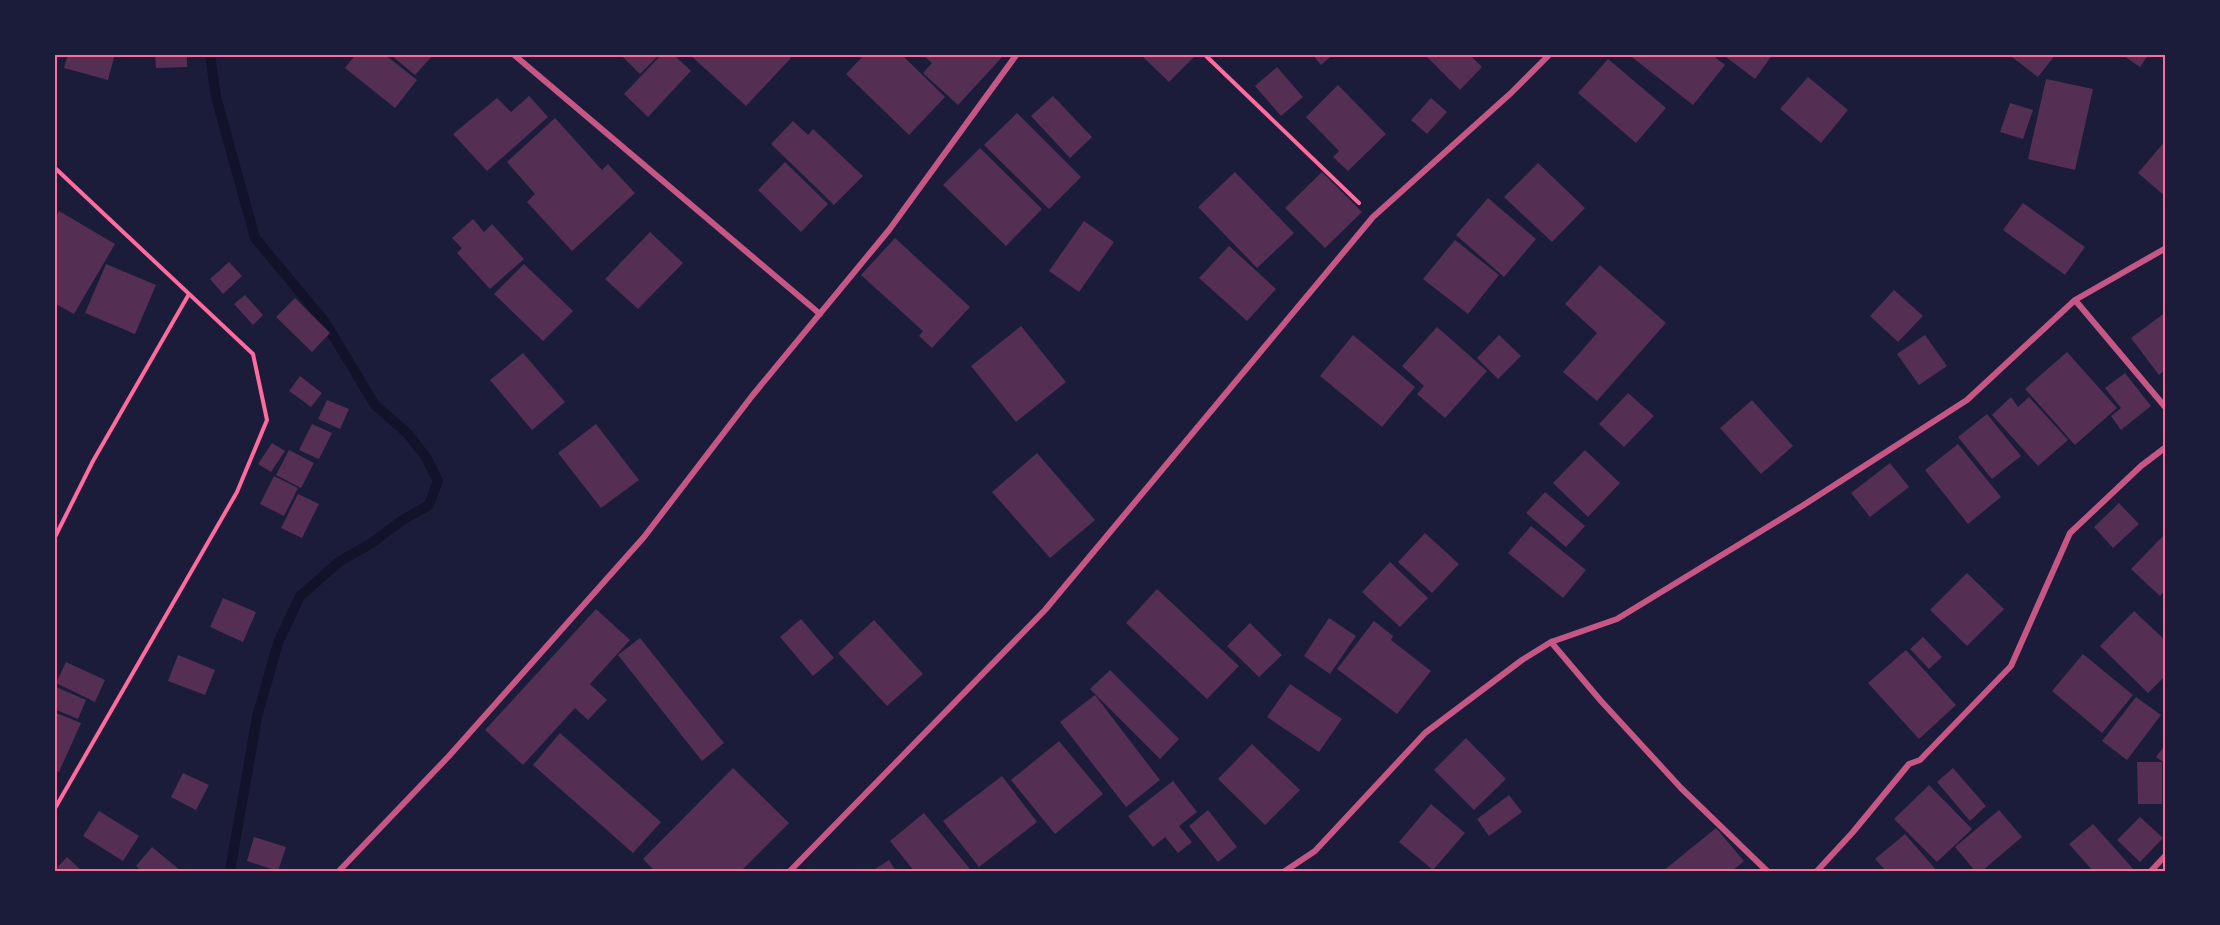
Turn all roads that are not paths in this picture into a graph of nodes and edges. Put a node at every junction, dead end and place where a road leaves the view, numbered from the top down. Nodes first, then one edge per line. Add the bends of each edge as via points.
1 (513, 54) edge
2 (1017, 54) edge
3 (1550, 54) edge
4 (2166, 248) edge
5 (2075, 300) junction
6 (820, 314) junction
7 (2166, 408) edge
8 (2166, 447) edge
9 (1551, 642) junction
10 (2166, 855) edge
11 (339, 871) edge
12 (790, 871) edge
13 (1285, 871) edge
14 (1767, 871) edge
15 (1817, 871) edge
16 (2151, 871) edge

1 - 6 street
2 - 6 street via 889,230
3 - 12 street via 1373,217 1045,610
4 - 5 street
5 - 7 street
5 - 9 street via 1967,400 1617,619
6 - 11 street via 644,537 449,756
8 - 15 street via 2070,533 2011,666 1920,760 1909,764
9 - 13 street via 1425,733 1315,851
9 - 14 street via 1681,788
10 - 16 street

